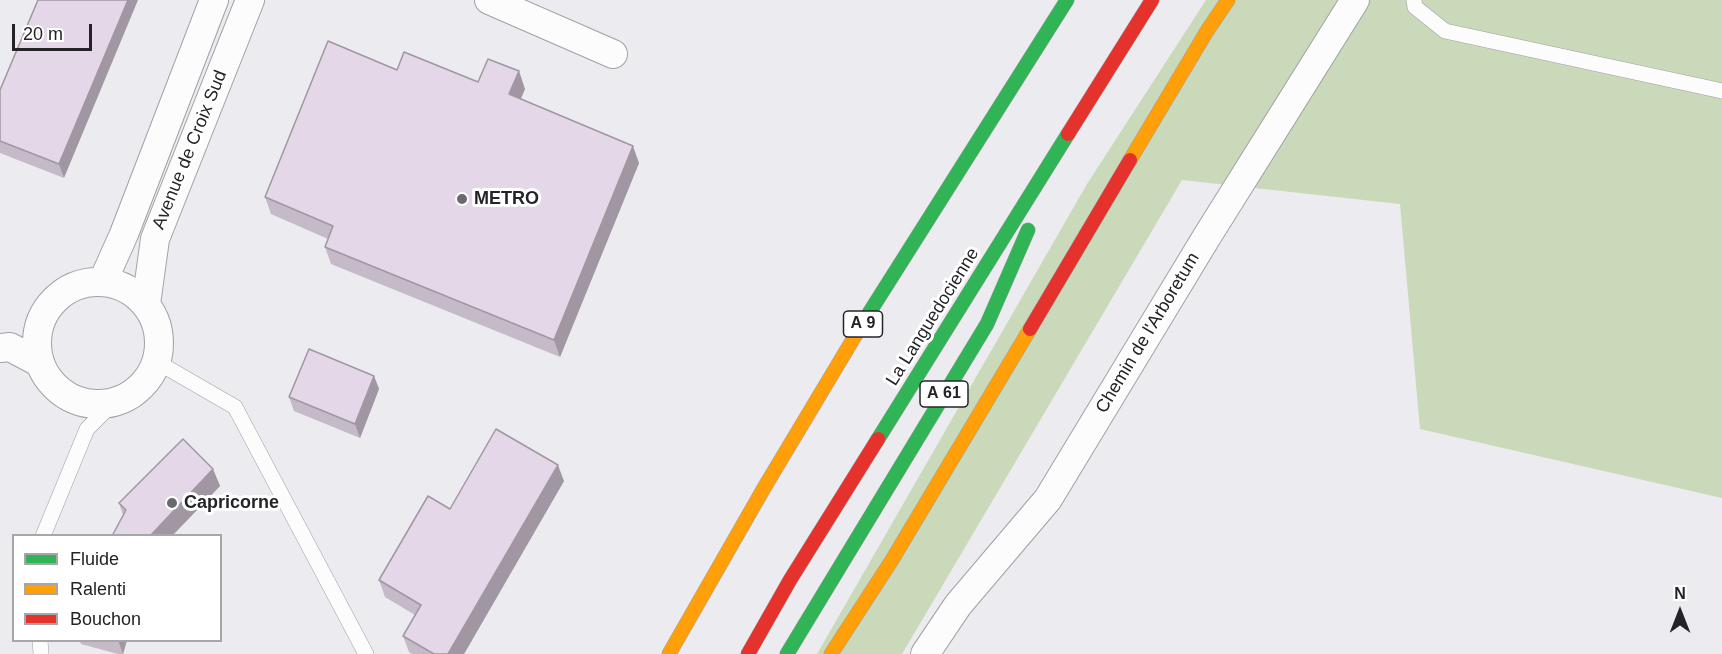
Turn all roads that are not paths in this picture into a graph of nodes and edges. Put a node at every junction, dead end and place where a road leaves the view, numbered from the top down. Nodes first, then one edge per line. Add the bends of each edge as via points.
1 (214, 0) edge
2 (250, 0) edge
3 (489, 0) edge
4 (1067, 0) edge
5 (1152, 0) edge
6 (1228, 0) edge
7 (1355, 0) edge
8 (1414, 0) edge
9 (613, 54) dead end
10 (1722, 91) edge
11 (1076, 121) junction
12 (103, 281) junction
13 (146, 304) junction
14 (40, 321) junction
15 (0, 340) edge
16 (0, 348) edge
17 (157, 362) junction
18 (40, 363) junction
19 (114, 402) junction
20 (44, 534) edge
21 (892, 560) junction
22 (366, 654) edge
23 (669, 654) edge
24 (748, 654) edge
25 (787, 654) edge
26 (831, 654) edge
27 (845, 654) edge
28 (925, 654) edge

1 - 12 street, Avenue de Croix Sud
2 - 13 street, Avenue de Croix Sud via 155,239
3 - 9 street
4 - 23 highway, A 9 via 828,381
5 - 11 highway, La Languedocienne
6 - 21 highway
7 - 28 street, Chemin de l'Arboretum via 1048,499 958,605
8 - 10 lane via 1415,7 1445,31
11 - 24 highway, La Languedocienne via 790,580
11 - 25 highway, A 61 via 987,324
12 - 13 street via 127,288
12 - 14 street via 77,285 54,299
13 - 17 street via 159,331
14 - 15 street
14 - 18 street via 36,342
16 - 18 street via 10,347
17 - 19 street via 141,387
17 - 22 lane via 236,407
18 - 19 street via 57,389 84,403
19 - 20 lane via 87,429
21 - 26 highway
21 - 27 highway

